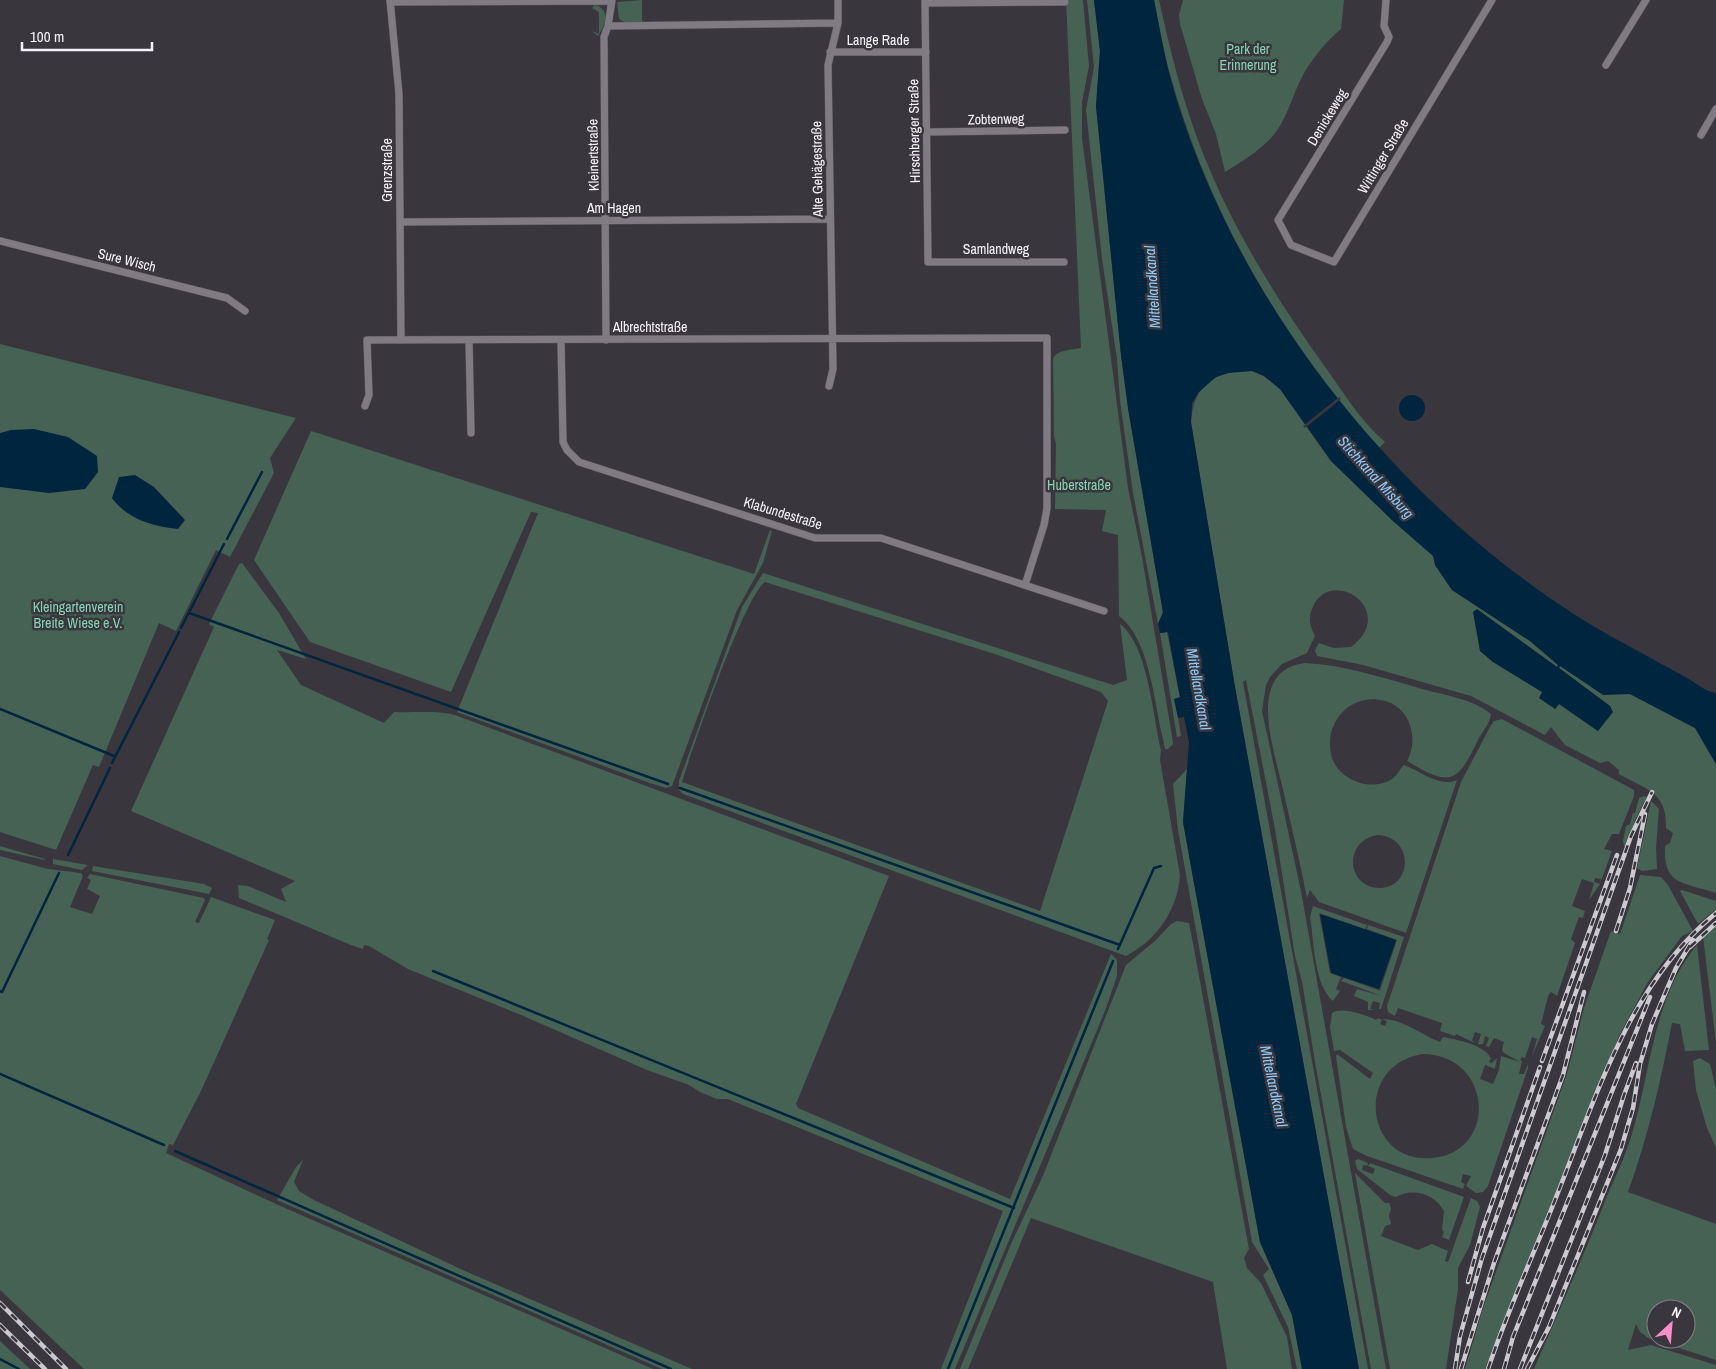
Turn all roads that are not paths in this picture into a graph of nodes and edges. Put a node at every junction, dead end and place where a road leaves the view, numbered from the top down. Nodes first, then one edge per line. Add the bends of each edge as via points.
1 (612, 0) edge
2 (838, 0) edge
3 (1386, 0) edge
4 (1492, 0) edge
5 (1646, 0) edge
6 (390, 1) edge
7 (925, 2) edge
8 (1065, 2) dead end
9 (838, 24) junction
10 (608, 26) junction
11 (830, 52) junction
12 (926, 52) junction
13 (1606, 65) dead end
14 (1716, 109) edge
15 (1065, 130) dead end
16 (927, 132) junction
17 (1701, 134) dead end
18 (830, 219) junction
19 (1278, 220) joint
20 (606, 221) junction
21 (400, 222) junction
22 (0, 241) edge
23 (928, 262) joint
24 (1064, 262) dead end
25 (245, 311) dead end
26 (831, 339) junction
27 (401, 340) junction
28 (469, 340) junction
29 (561, 340) junction
30 (606, 340) junction
31 (829, 386) dead end
32 (365, 406) dead end
33 (471, 433) dead end
34 (1025, 585) junction
35 (1104, 612) dead end

1 - 6 street
1 - 10 street, Kleinertstraße
2 - 9 street, Alte Gehägestraße
3 - 19 street, Denickeweg via 1384,26 1389,37 1387,42
4 - 19 street, Wittinger Straße via 1334,262 1292,245
5 - 13 street
6 - 21 street, Grenzstraße via 398,81
7 - 8 street
7 - 12 street, Hirschberger Straße
9 - 10 street, Lange Rade
9 - 11 street, Alte Gehägestraße
10 - 20 street, Kleinertstraße via 604,37
11 - 12 street, Lange Rade
11 - 18 street, Alte Gehägestraße
12 - 16 street, Hirschberger Straße
14 - 17 street
15 - 16 street, Zobtenweg
16 - 23 street, Hirschberger Straße
18 - 20 street, Am Hagen
18 - 26 street, Alte Gehägestraße
20 - 21 street, Am Hagen
20 - 30 street, Kleinertstraße
21 - 27 street, Grenzstraße
22 - 25 street, Sure Wisch via 226,298
23 - 24 street, Samlandweg
26 - 30 street, Albrechtstraße
26 - 31 street via 833,369
26 - 34 street, Albrechtstraße via 1048,338 1047,508
27 - 28 street, Albrechtstraße
27 - 32 street, Albrechtstraße via 367,340 369,395
28 - 29 street, Albrechtstraße
28 - 33 street
29 - 30 street, Albrechtstraße
29 - 34 street, Klabundestraße via 563,442 572,457 580,462 815,538 881,538
34 - 35 street, Klabundestraße

